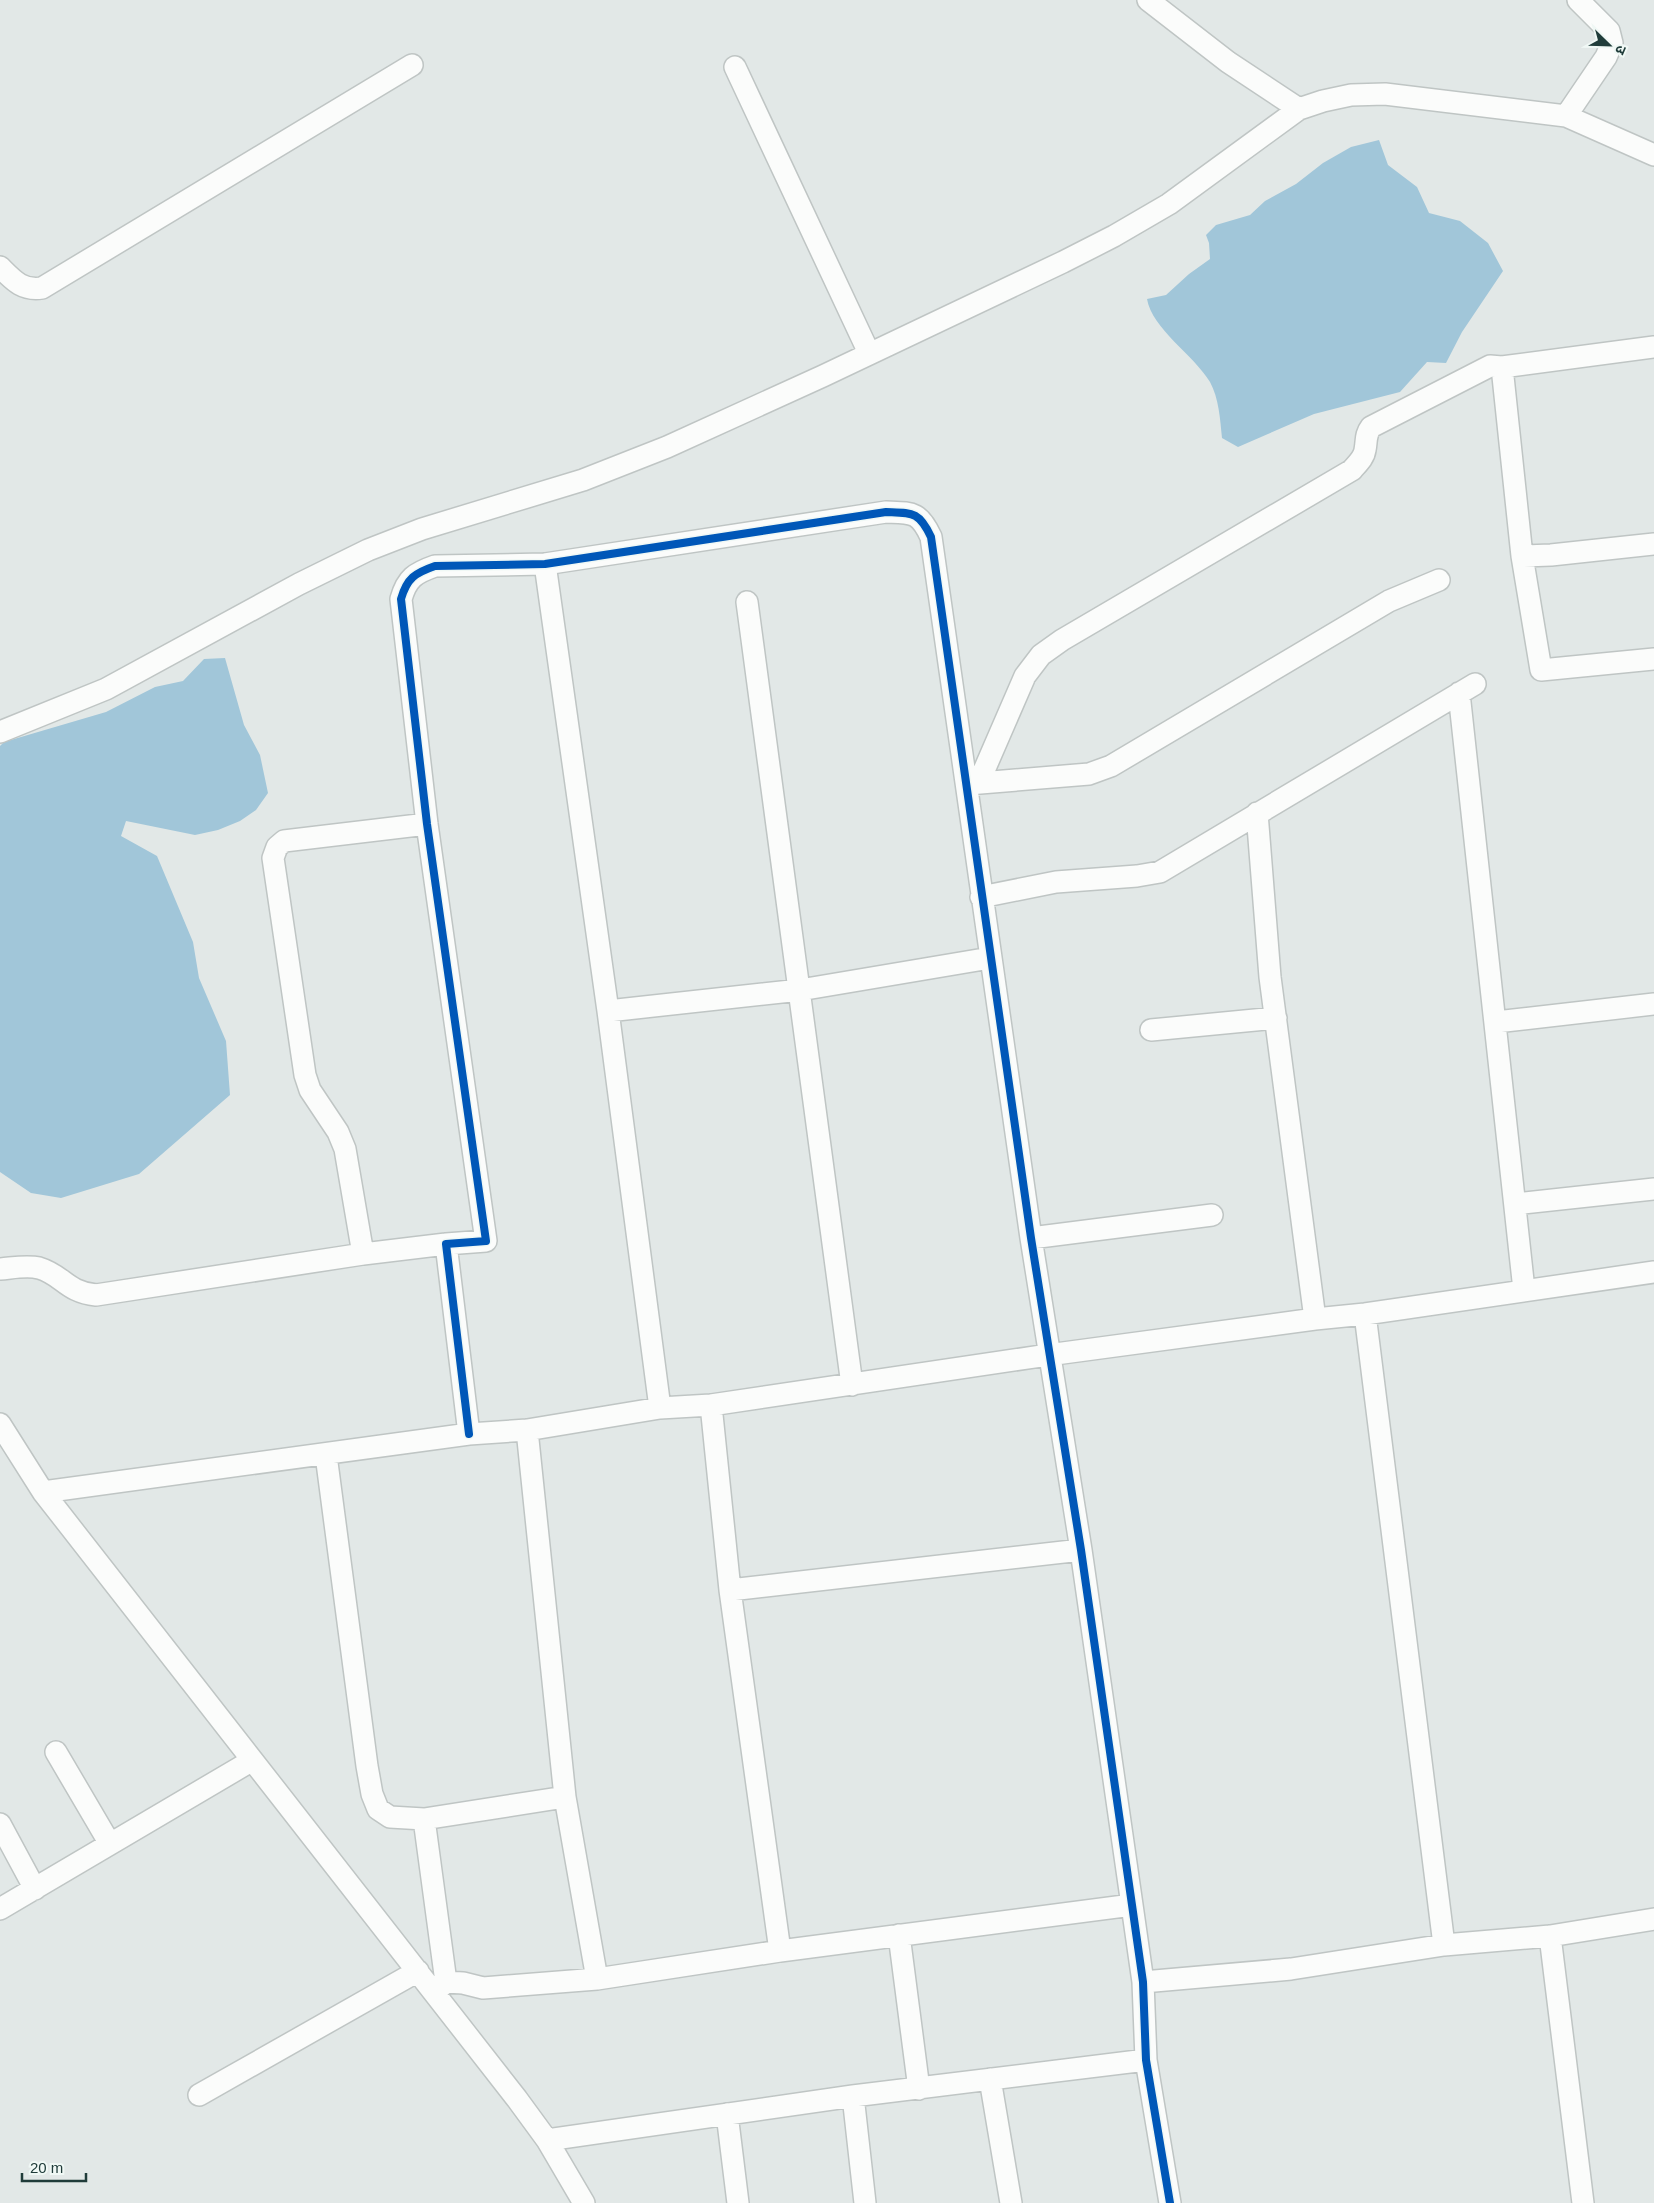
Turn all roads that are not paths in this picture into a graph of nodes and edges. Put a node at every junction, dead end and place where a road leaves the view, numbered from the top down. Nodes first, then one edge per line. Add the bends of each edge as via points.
1 (1148, 0) edge
2 (1578, 0) edge
3 (412, 65) dead end
4 (735, 67) dead end
5 (1299, 109) junction
6 (1566, 116) junction
7 (1654, 155) edge
8 (0, 267) edge
9 (1654, 347) edge
10 (868, 353) junction
11 (1502, 367) junction
12 (1654, 544) edge
13 (1522, 556) junction
14 (545, 564) junction
15 (1439, 580) dead end
16 (747, 602) dead end
17 (1654, 659) edge
18 (0, 732) edge
19 (972, 784) junction
20 (1257, 813) junction
21 (427, 824) junction
22 (981, 897) junction
23 (990, 958) junction
24 (800, 990) junction
25 (1654, 1004) edge
26 (608, 1011) junction
27 (1276, 1018) junction
28 (1496, 1022) junction
29 (1151, 1030) dead end
30 (1654, 1189) edge
31 (1515, 1204) junction
32 (1212, 1215) dead end
33 (1030, 1238) junction
34 (446, 1244) junction
35 (364, 1254) junction
36 (0, 1270) edge
37 (1654, 1272) edge
38 (1524, 1290) junction
39 (1365, 1314) junction
40 (1315, 1319) junction
41 (1048, 1355) junction
42 (852, 1384) junction
43 (711, 1405) junction
44 (660, 1408) junction
45 (0, 1424) edge
46 (527, 1430) junction
47 (469, 1434) junction
48 (326, 1455) junction
49 (43, 1492) junction
50 (1080, 1550) junction
51 (730, 1590) junction
52 (56, 1752) dead end
53 (251, 1761) junction
54 (564, 1797) junction
55 (424, 1818) junction
56 (0, 1824) edge
57 (110, 1844) junction
58 (35, 1888) junction
59 (1132, 1905) junction
60 (0, 1909) edge
61 (1654, 1919) edge
62 (899, 1936) junction
63 (1550, 1936) junction
64 (1444, 1945) junction
65 (780, 1951) junction
66 (418, 1971) junction
67 (596, 1979) junction
68 (1143, 1982) junction
69 (440, 1987) junction
70 (1146, 2060) junction
71 (990, 2079) junction
72 (919, 2089) junction
73 (199, 2094) dead end
74 (853, 2096) junction
75 (727, 2114) junction
76 (547, 2140) junction
77 (584, 2203) edge
78 (738, 2203) edge
79 (865, 2203) edge
80 (1011, 2203) edge
81 (1170, 2203) edge
82 (1584, 2203) edge

1 - 5 street via 1228,62
2 - 6 street via 1609,31 1612,44
3 - 8 street via 42,288 22,288
4 - 10 street
5 - 6 street via 1352,95 1385,94
5 - 10 street via 1169,204 1114,236
6 - 7 street
9 - 11 street
10 - 18 street via 780,396 583,480 422,529 368,550 106,689
11 - 13 street
11 - 19 street via 1490,366 1371,427 1360,462 1352,470 1041,655 1025,676
12 - 13 street
13 - 17 street via 1542,670
14 - 19 street via 886,512 910,513 924,521 931,537
14 - 21 street via 436,566 412,577 405,586 402,599
14 - 26 street
15 - 19 street via 1388,601 1111,766 1089,774
16 - 24 street
19 - 22 street
20 - 22 street via 1160,872 1056,882
20 - 27 street
20 - 28 street via 1467,688
21 - 34 street via 486,1241
21 - 35 street via 284,841 277,847 273,858 306,1076 310,1090 338,1132 345,1149
22 - 23 street
23 - 24 street
23 - 33 street
24 - 26 street
24 - 42 street
25 - 28 street
26 - 44 street
27 - 29 street
27 - 40 street
28 - 31 street
30 - 31 street
31 - 38 street
32 - 33 street
33 - 41 street
34 - 35 street
34 - 47 street
35 - 36 street via 96,1294 81,1293 50,1272 38,1268
37 - 38 street
38 - 39 street
39 - 40 street
39 - 64 street
40 - 41 street
41 - 42 street
41 - 50 street
42 - 43 street
43 - 44 street
43 - 51 street
44 - 46 street
45 - 49 street
46 - 47 street
46 - 54 street
47 - 48 street
48 - 49 street
48 - 55 street via 372,1794 378,1808 390,1817
49 - 53 street
50 - 51 street
50 - 59 street
51 - 65 street
52 - 57 street
53 - 57 street
53 - 66 street
54 - 55 street
54 - 67 street
55 - 69 street
56 - 58 street
57 - 58 street
58 - 60 street
59 - 62 street
59 - 68 street
61 - 63 street
62 - 65 street
62 - 72 street
63 - 64 street
63 - 82 street
64 - 68 street via 1291,1969
65 - 67 street
66 - 69 street
66 - 73 street
67 - 69 street via 483,1988 463,1983
68 - 70 street
69 - 76 street
70 - 71 street
70 - 81 street
71 - 72 street
71 - 80 street
72 - 74 street
74 - 75 street
74 - 79 street
75 - 76 street
75 - 78 street
76 - 77 street

